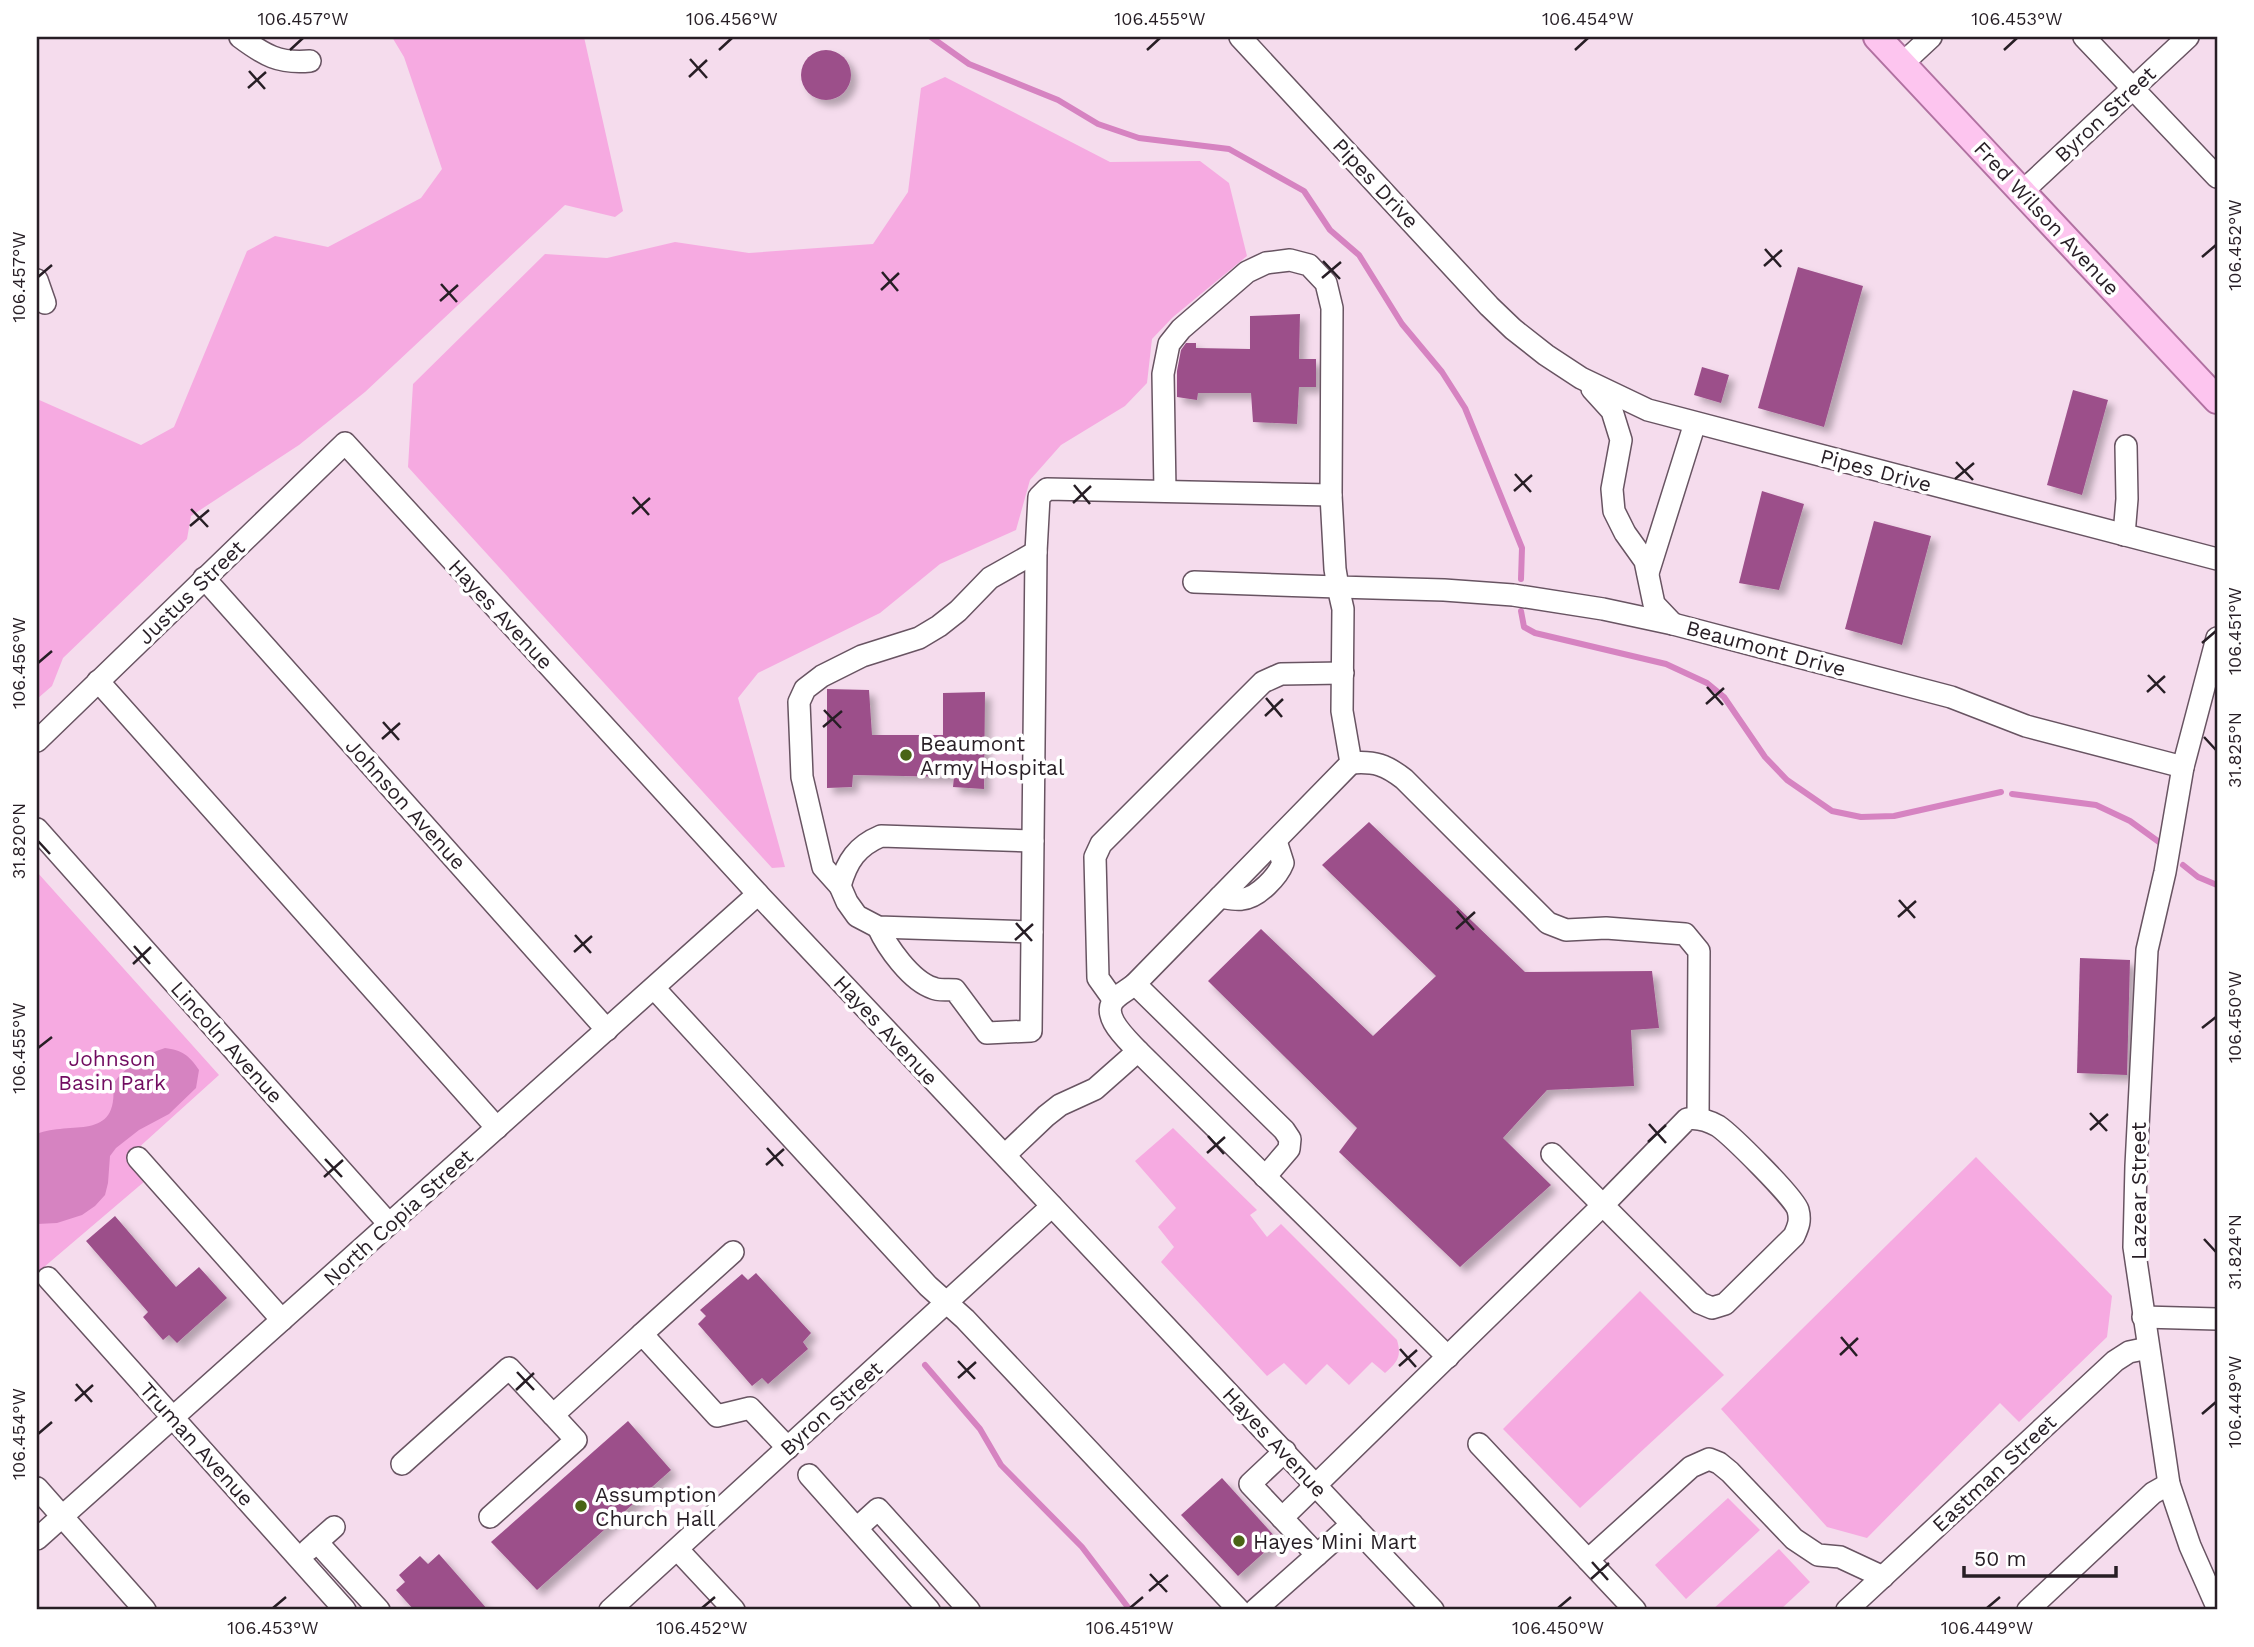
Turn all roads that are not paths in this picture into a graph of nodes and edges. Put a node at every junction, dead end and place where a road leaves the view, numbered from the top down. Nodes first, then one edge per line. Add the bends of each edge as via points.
1 (240, 37) edge
2 (1240, 37) edge
3 (1877, 37) edge
4 (1931, 37) edge
5 (2084, 37) edge
6 (2188, 37) edge
7 (310, 61) dead end
8 (1902, 64) junction
9 (2133, 88) junction
10 (2217, 177) edge
11 (2022, 192) junction
12 (37, 279) edge
13 (46, 303) dead end
14 (1581, 378) junction
15 (2217, 400) edge
16 (1695, 423) junction
17 (345, 443) joint
18 (2126, 446) dead end
19 (1165, 491) junction
20 (1331, 495) junction
21 (2124, 535) junction
22 (1036, 552) junction
23 (2217, 559) edge
24 (1648, 573) junction
25 (204, 578) junction
26 (1194, 582) dead end
27 (1338, 587) junction
28 (1673, 624) junction
29 (2217, 638) edge
30 (1343, 673) junction
31 (98, 681) junction
32 (37, 741) edge
33 (1351, 763) junction
34 (2183, 767) junction
35 (37, 829) edge
36 (1033, 841) junction
37 (840, 886) junction
38 (758, 894) junction
39 (878, 927) junction
40 (1032, 932) junction
41 (1136, 984) junction
42 (654, 988) junction
43 (1113, 999) junction
44 (607, 1030) junction
45 (1138, 1051) junction
46 (1698, 1117) junction
47 (498, 1128) junction
48 (1552, 1154) dead end
49 (1005, 1155) junction
50 (138, 1158) dead end
51 (1265, 1177) junction
52 (1052, 1206) junction
53 (1602, 1206) junction
54 (389, 1224) junction
55 (733, 1252) dead end
56 (48, 1278) dead end
57 (947, 1303) junction
58 (2143, 1317) junction
59 (2217, 1318) edge
60 (282, 1320) junction
61 (642, 1334) junction
62 (2148, 1348) junction
63 (1448, 1357) junction
64 (553, 1415) junction
65 (173, 1418) junction
66 (1479, 1444) dead end
67 (788, 1448) junction
68 (1285, 1451) junction
69 (402, 1464) dead end
70 (809, 1475) dead end
71 (2169, 1484) junction
72 (1316, 1485) junction
73 (37, 1488) edge
74 (61, 1517) junction
75 (490, 1517) dead end
76 (1282, 1518) junction
77 (1352, 1524) junction
78 (334, 1527) dead end
79 (857, 1528) junction
80 (37, 1539) edge
81 (317, 1542) junction
82 (678, 1550) junction
83 (1317, 1555) junction
84 (299, 1558) junction
85 (1588, 1560) junction
86 (1883, 1577) junction
87 (2217, 1607) edge
88 (145, 1610) edge
89 (345, 1610) edge
90 (379, 1610) edge
91 (610, 1610) edge
92 (734, 1610) edge
93 (929, 1610) edge
94 (969, 1610) edge
95 (1239, 1610) edge
96 (1255, 1610) edge
97 (1433, 1610) edge
98 (1635, 1610) edge
99 (1847, 1610) edge
100 (2028, 1610) edge

1 - 7 street via 277,60
2 - 14 street, Pipes Drive via 1489,306
3 - 8 main road, Fred Wilson Avenue
4 - 8 street
5 - 9 street
6 - 9 street, Byron Street
8 - 11 main road, Fred Wilson Avenue
9 - 10 street
9 - 11 street, Byron Street
11 - 15 main road, Fred Wilson Avenue
12 - 13 street
14 - 16 street, Pipes Drive via 1648,411
14 - 24 street, Pipes Drive via 1612,411 1621,440 1612,489 1614,511
16 - 21 street, Pipes Drive
16 - 24 street
17 - 25 street, Justus Street
17 - 38 street, Hayes Avenue
18 - 21 street
19 - 20 street
19 - 20 street via 1163,374 1169,344 1247,272 1266,263 1290,260 1309,265 1326,283 1332,308
19 - 22 street via 1047,489 1038,497
20 - 27 street
21 - 23 street, Pipes Drive
22 - 36 street
22 - 37 street via 990,579 958,611 919,638 862,656 805,689 799,702 802,777 823,867
24 - 28 street, Pipes Drive via 1654,604
25 - 31 street, Justus Street
25 - 44 street, Johnson Avenue
26 - 27 street, Beaumont Drive
27 - 28 street, Beaumont Drive via 1513,596
27 - 30 street via 1343,609
28 - 34 street, Beaumont Drive via 1951,697 2026,726
29 - 34 street, Lazear Street
30 - 33 street via 1342,711
30 - 43 street via 1281,674 1263,682 1101,844 1095,857 1098,978
31 - 32 street, Justus Street
31 - 47 street
33 - 41 street
33 - 46 street via 1377,763 1404,779 1548,923 1566,930 1685,934 1699,951
34 - 58 street, Lazear Street via 2145,967 2134,1247
35 - 54 street, Lincoln Avenue
36 - 37 street via 881,836 854,853
36 - 40 street
37 - 39 street via 857,916
38 - 42 street, North Copia Street
38 - 49 street, Hayes Avenue
39 - 40 street
39 - 40 street via 886,946 918,979 933,989 955,990 987,1033 1031,1031
41 - 43 street
41 - 51 street via 1284,1130 1290,1139 1289,1149
42 - 44 street, North Copia Street
42 - 57 street
43 - 45 street via 1112,1021
44 - 47 street, North Copia Street
45 - 49 street via 1095,1090 1060,1105
45 - 51 street
46 - 53 street via 1686,1119
46 - 53 street via 1719,1127 1774,1180 1797,1207 1800,1222 1794,1236 1725,1304 1712,1308 1700,1303
47 - 54 street, North Copia Street
48 - 53 street
49 - 52 street, Hayes Avenue
50 - 60 street
51 - 63 street
52 - 57 street, Byron Street
52 - 68 street, Hayes Avenue
53 - 63 street
54 - 60 street, North Copia Street
55 - 61 street
56 - 65 street, Truman Avenue
57 - 67 street, Byron Street
57 - 95 street
58 - 59 street
58 - 62 street, Lazear Street
60 - 65 street, North Copia Street
61 - 64 street
61 - 67 street via 717,1416 750,1408
62 - 71 street, Lazear Street
62 - 86 street, Eastman Street via 2115,1361
63 - 72 street
64 - 69 street via 509,1368
64 - 75 street via 576,1440
65 - 74 street, North Copia Street
65 - 84 street, Truman Avenue
66 - 85 street
67 - 82 street, Byron Street
68 - 72 street, Hayes Avenue
68 - 76 street via 1250,1484
70 - 79 street
71 - 87 street, Lazear Street
71 - 100 street via 2153,1493
72 - 76 street
72 - 77 street, Hayes Avenue
73 - 74 street
74 - 80 street, North Copia Street
74 - 88 street
76 - 83 street
77 - 83 street
77 - 97 street, Hayes Avenue
78 - 81 street
79 - 93 street
79 - 94 street via 878,1510
81 - 84 street
81 - 90 street
82 - 91 street, Byron Street
82 - 92 street
83 - 96 street
84 - 89 street, Truman Avenue
85 - 86 street via 1691,1466 1709,1459 1730,1472 1794,1539 1818,1555 1840,1557
85 - 98 street
86 - 99 street, Eastman Street

